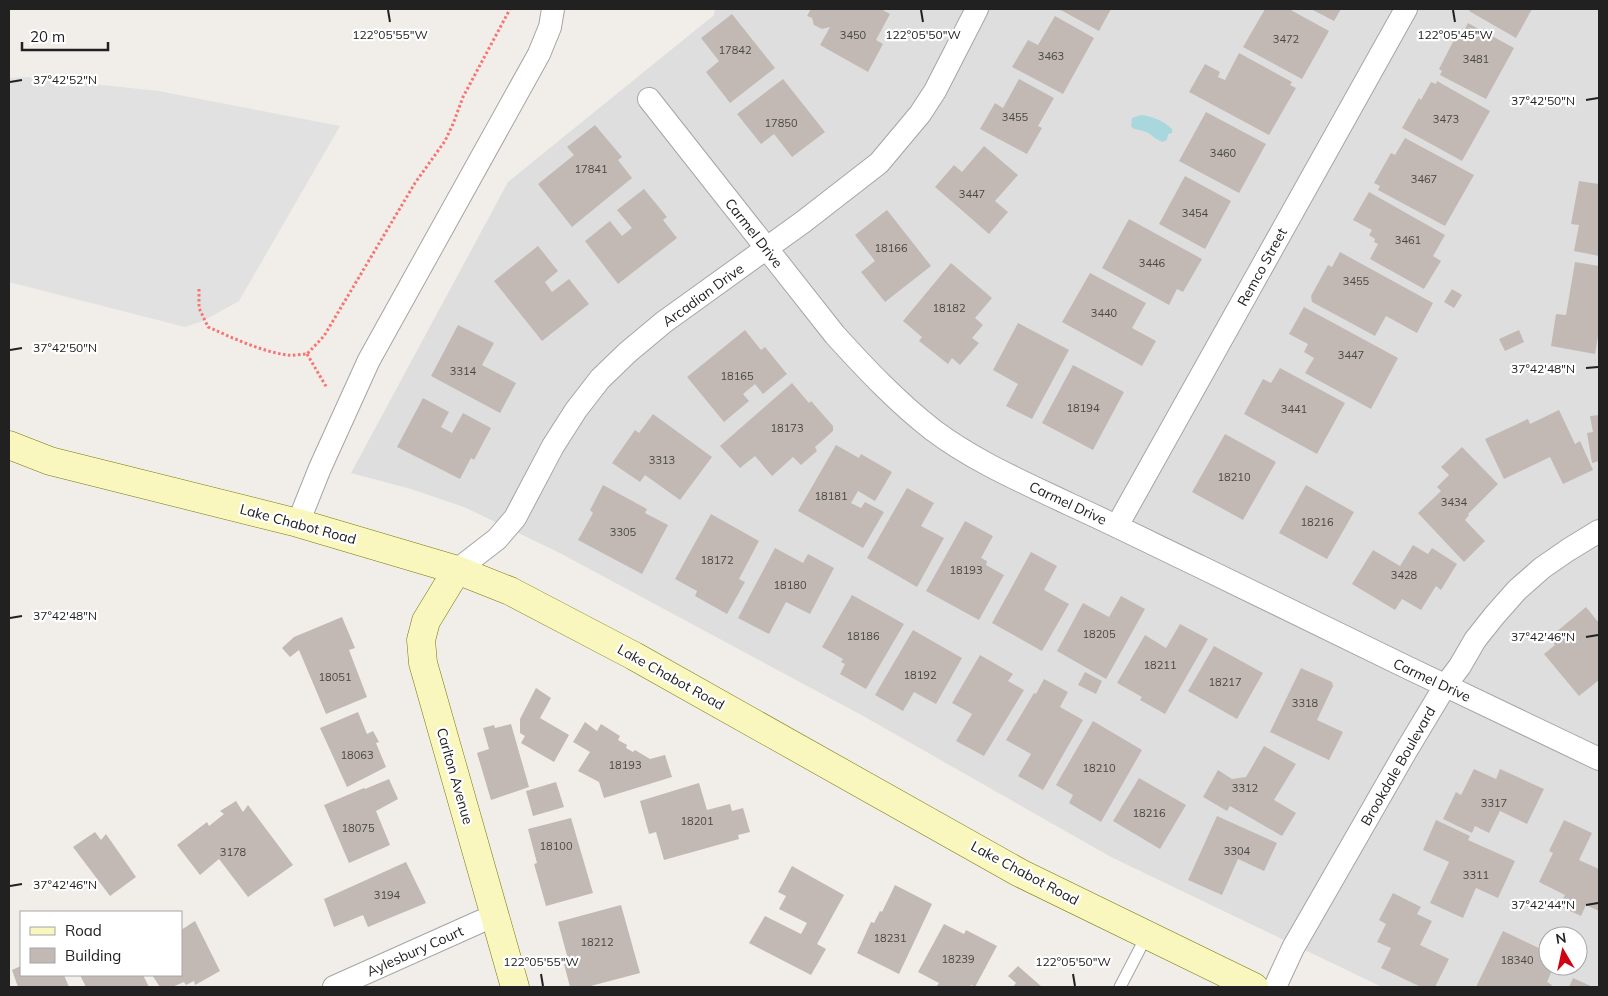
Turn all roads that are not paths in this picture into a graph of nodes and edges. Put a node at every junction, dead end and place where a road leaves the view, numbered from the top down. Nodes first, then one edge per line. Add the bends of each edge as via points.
1 (553, 9) edge
2 (977, 9) edge
3 (1406, 9) edge
4 (649, 99) dead end
5 (767, 249) junction
6 (9, 445) edge
7 (9, 459) edge
8 (50, 461) junction
9 (298, 523) junction
10 (1117, 526) junction
11 (1599, 531) edge
12 (457, 570) junction
13 (1445, 686) junction
14 (1599, 759) edge
15 (495, 915) junction
16 (1147, 935) junction
17 (334, 987) edge
18 (515, 987) edge
19 (1120, 987) edge
20 (1254, 987) edge
21 (1275, 987) edge

1 - 9 street via 539,54 369,360
2 - 5 street, Arcadian Drive via 935,91 886,155 842,193
3 - 10 street, Remco Street
4 - 5 street, Carmel Drive
5 - 10 street, Carmel Drive via 867,370 933,430 1017,479
5 - 12 street, Arcadian Drive via 664,322 600,379 553,446 515,518 497,539
6 - 8 main road, Lake Chabot Road
7 - 8 main road, Lake Chabot Road
8 - 9 main road, Lake Chabot Road
9 - 12 main road, Lake Chabot Road
10 - 13 street, Carmel Drive
11 - 13 street, Brookdale Boulevard via 1542,568 1517,590 1494,616
12 - 15 main road, Carlton Avenue via 426,621 421,640 423,663
12 - 16 main road, Lake Chabot Road via 510,591 634,656 1020,873
13 - 14 street, Carmel Drive
13 - 21 street, Brookdale Boulevard via 1293,948
15 - 17 street, Aylesbury Court
15 - 18 main road, Carlton Avenue
16 - 19 lane
16 - 20 main road, Lake Chabot Road

